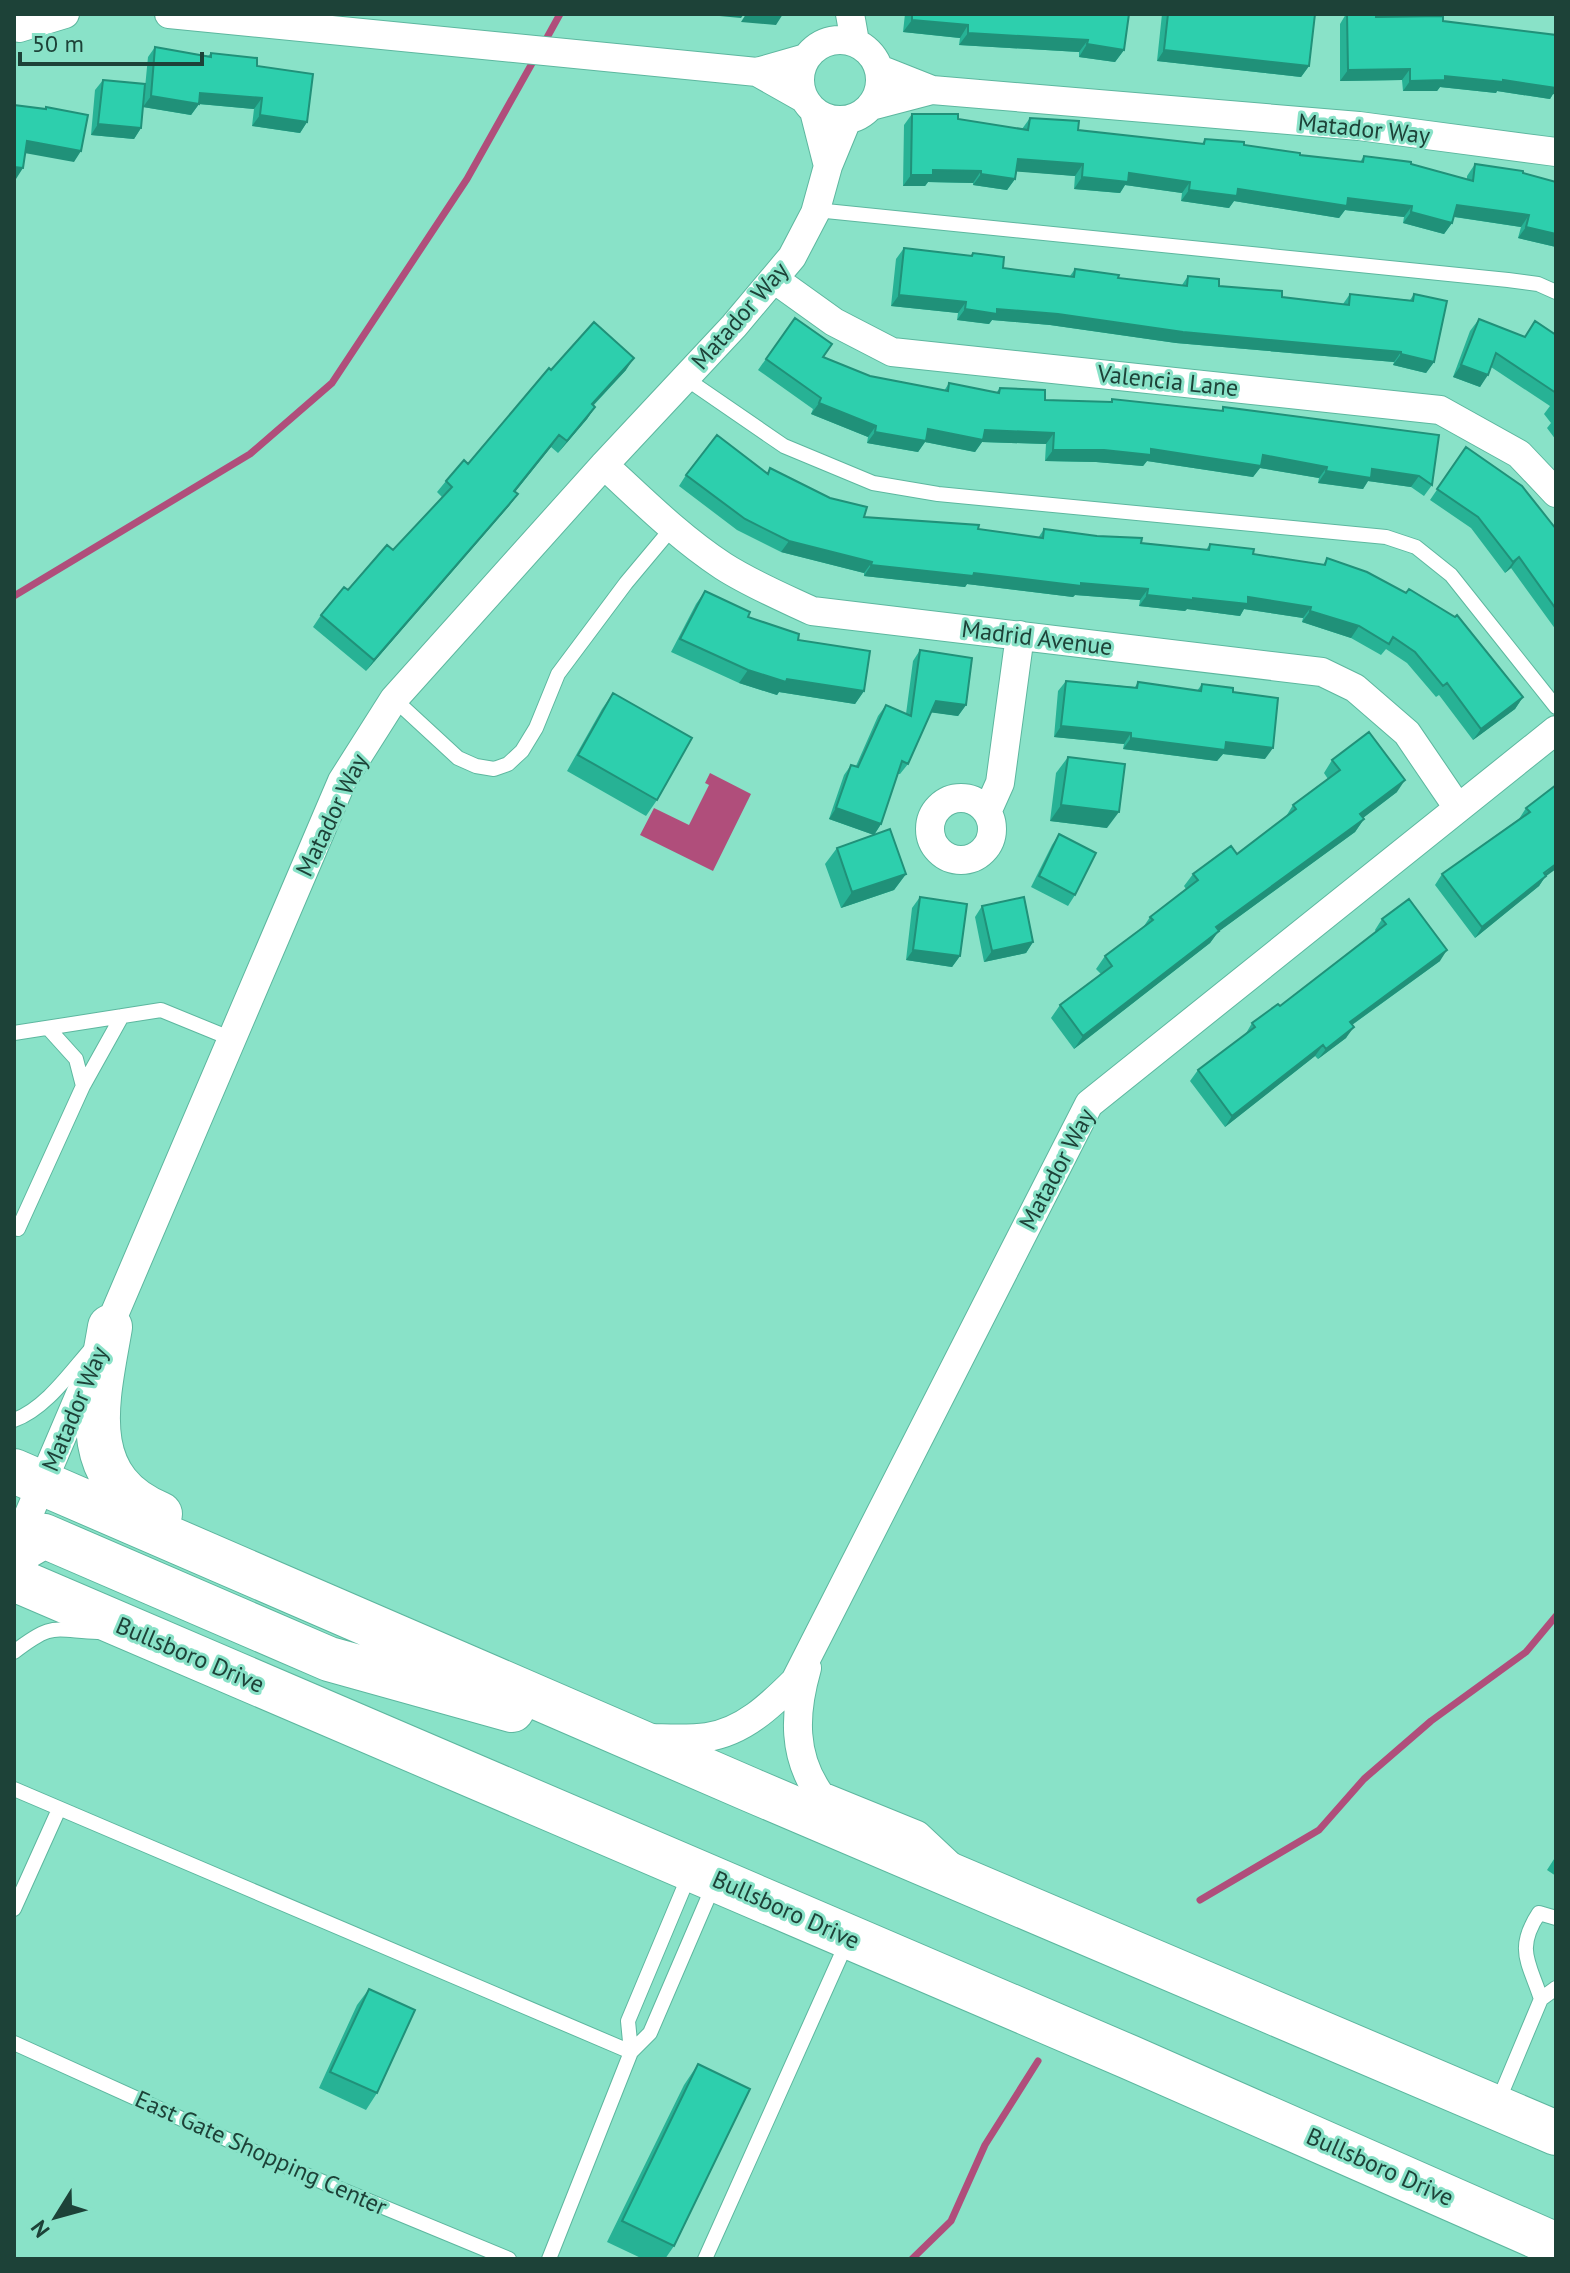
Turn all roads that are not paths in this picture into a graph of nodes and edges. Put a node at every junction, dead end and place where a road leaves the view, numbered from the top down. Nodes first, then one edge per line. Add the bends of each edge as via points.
1 (65, 14) edge
2 (169, 14) edge
3 (841, 14) edge
4 (19, 28) dead end
5 (845, 32) edge
6 (806, 58) junction
7 (879, 69) junction
8 (757, 72) junction
9 (932, 90) junction
10 (809, 104) junction
11 (859, 113) junction
12 (1556, 152) edge
13 (828, 166) junction
14 (816, 210) junction
15 (774, 279) junction
16 (1556, 292) edge
17 (685, 378) junction
18 (604, 465) junction
19 (1556, 493) edge
20 (672, 528) junction
21 (1020, 635) junction
22 (394, 699) junction
23 (1556, 707) edge
24 (1556, 730) edge
25 (1458, 808) junction
26 (987, 812) dead end
27 (122, 1016) junction
28 (48, 1028) junction
29 (14, 1033) edge
30 (232, 1039) junction
31 (83, 1086) junction
32 (14, 1227) edge
33 (110, 1327) junction
34 (14, 1420) edge
35 (28, 1488) edge
36 (14, 1549) edge
37 (14, 1558) edge
38 (14, 1579) edge
39 (270, 1581) junction
40 (818, 1633) junction
41 (143, 1634) junction
42 (14, 1652) edge
43 (640, 1741) junction
44 (14, 1789) edge
45 (59, 1809) junction
46 (704, 1874) junction
47 (967, 1881) junction
48 (14, 1909) edge
49 (1556, 1918) edge
50 (849, 1938) junction
51 (1556, 1988) edge
52 (1541, 1999) junction
53 (14, 2043) edge
54 (631, 2052) junction
55 (1496, 2108) junction
56 (1556, 2133) edge
57 (1556, 2245) edge
58 (509, 2259) edge
59 (549, 2259) edge
60 (705, 2259) edge

1 - 4 street
2 - 8 street
3 - 5 street
5 - 6 street
5 - 7 street via 871,52
6 - 8 street
6 - 10 street via 800,86
7 - 9 street, Matador Way
7 - 11 street via 881,86
8 - 10 street
9 - 11 street, Matador Way
9 - 12 street, Matador Way via 1359,126
10 - 11 street via 827,119
10 - 13 street, Matador Way
11 - 13 street, Matador Way
13 - 14 street, Matador Way
14 - 15 street, Matador Way
14 - 16 lane via 1508,280
15 - 17 street, Matador Way
15 - 19 street, Valencia Lane via 834,322 892,352 1440,410 1519,454
17 - 18 street, Matador Way
17 - 23 lane via 784,446 873,483 938,494 1386,537 1416,547 1451,575
18 - 20 street, Madrid Avenue
18 - 22 street, Matador Way
20 - 21 street, Madrid Avenue via 722,565 812,611
20 - 22 lane via 558,674 536,728 508,764 494,769 458,758
21 - 25 street, Madrid Avenue via 1322,672 1355,688 1407,733
21 - 26 street via 1000,783
22 - 30 street, Matador Way via 342,781
24 - 25 street, Matador Way
25 - 40 street, Matador Way via 1089,1104
27 - 28 lane
27 - 30 lane via 161,1010
27 - 31 lane
28 - 29 lane
28 - 31 lane via 76,1059
30 - 33 street, Matador Way
31 - 32 lane via 18,1229
33 - 34 lane via 46,1398
33 - 35 street, Matador Way
33 - 39 main road via 96,1408 97,1435 113,1478 151,1510 219,1537
35 - 36 street
35 - 39 main road
37 - 43 main road via 44,1536 329,1659
38 - 41 main road, Bullsboro Drive
39 - 43 main road
40 - 43 street, Matador Way via 795,1681 750,1721 707,1737
40 - 47 street via 796,1721 801,1759 811,1782 821,1796 917,1835
41 - 42 lane via 54,1628
41 - 46 main road, Bullsboro Drive
43 - 47 main road
44 - 45 lane
45 - 48 lane
45 - 54 lane
46 - 50 main road, Bullsboro Drive
46 - 54 lane via 650,2033
46 - 54 lane via 628,2021
47 - 55 main road
49 - 52 lane via 1539,1913 1523,1946
50 - 57 main road, Bullsboro Drive
50 - 60 lane
51 - 52 lane
52 - 55 lane
53 - 58 lane, East Gate Shopping Center via 301,2173
54 - 59 lane
55 - 56 main road

